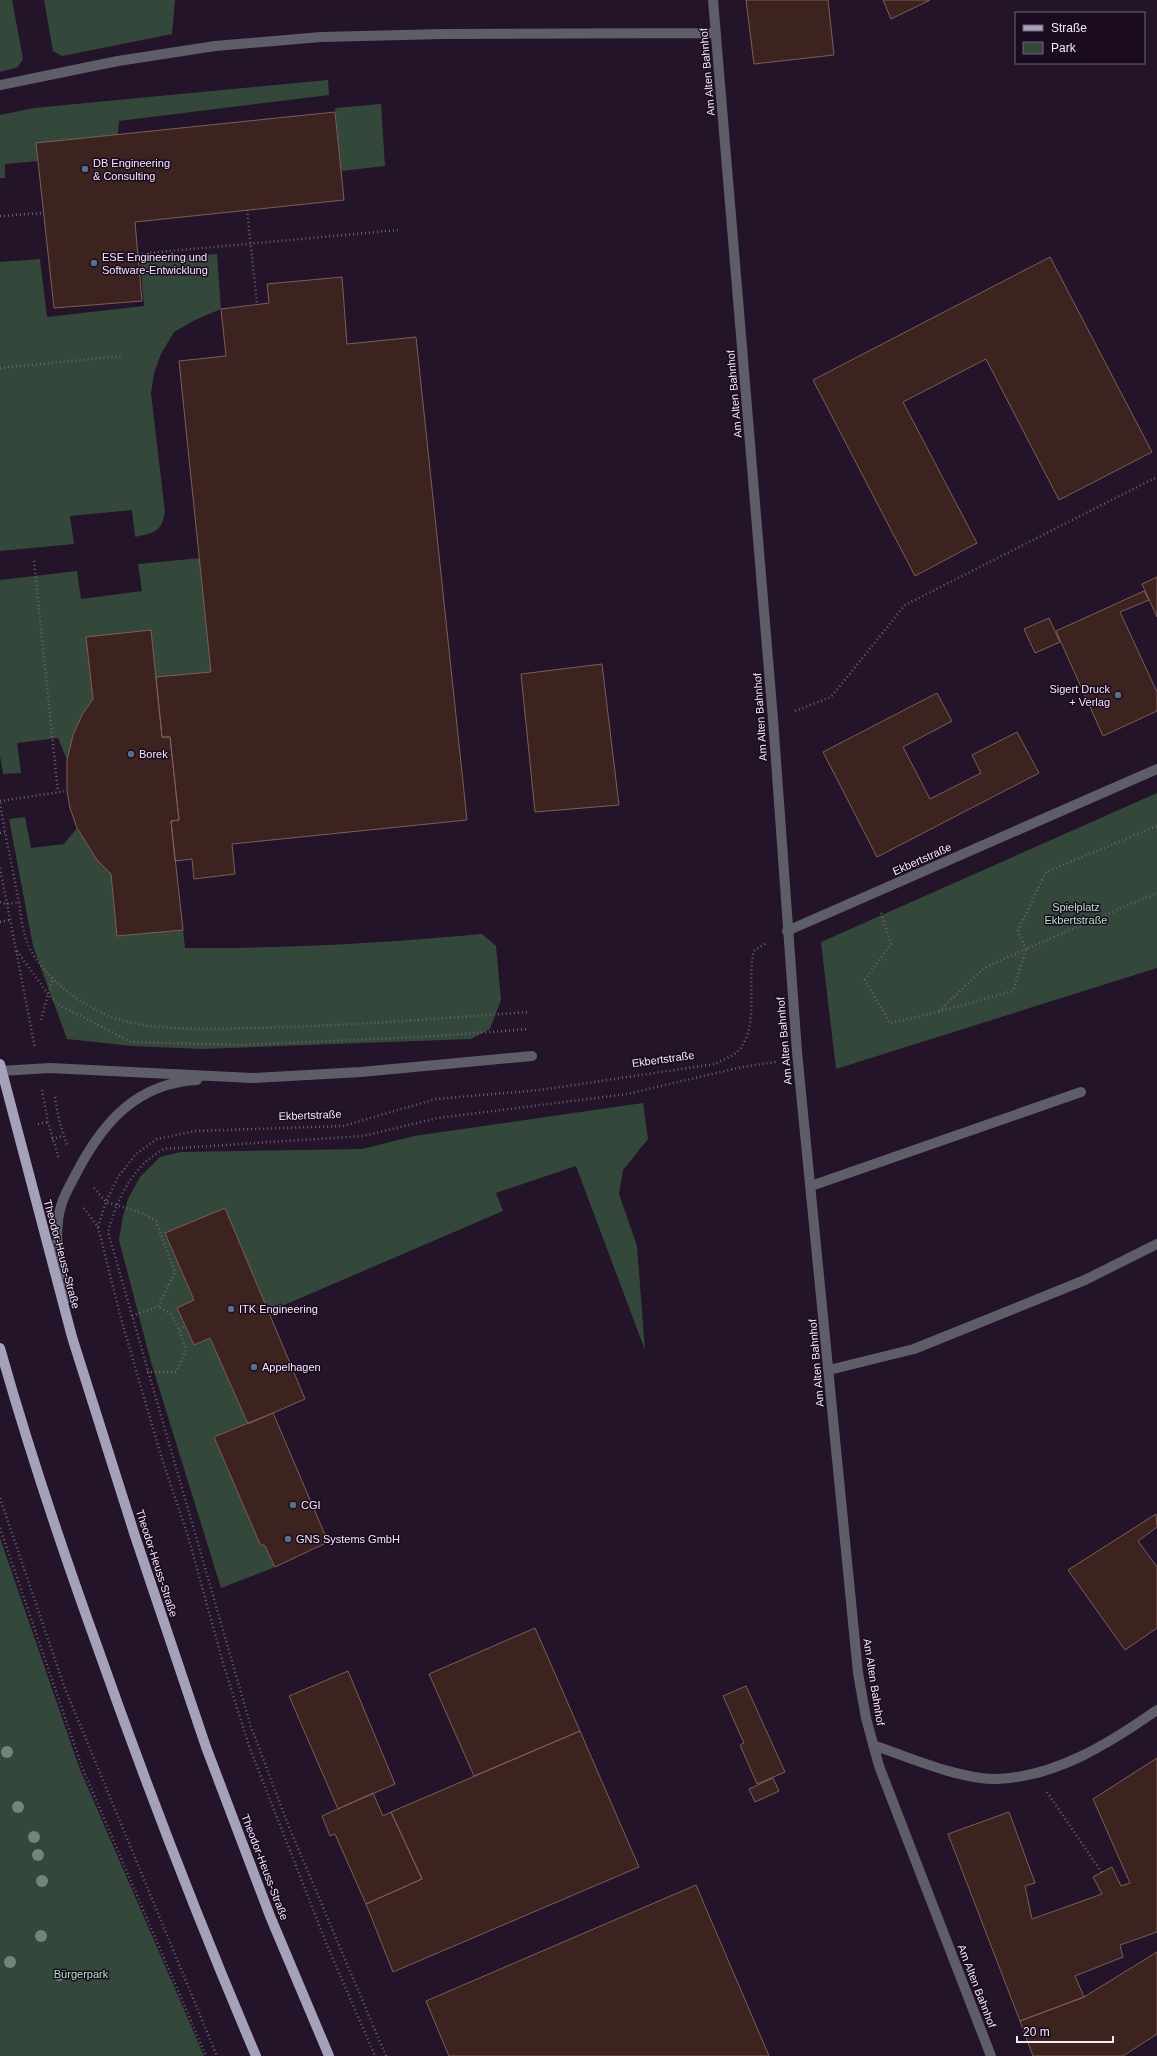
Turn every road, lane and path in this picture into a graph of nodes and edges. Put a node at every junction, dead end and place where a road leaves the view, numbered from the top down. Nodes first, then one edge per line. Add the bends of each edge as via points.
1 (713, 0) edge
2 (716, 33) junction
3 (0, 85) edge
4 (247, 210) dead end
5 (44, 213) dead end
6 (0, 216) edge
7 (398, 230) dead end
8 (138, 254) dead end
9 (257, 304) dead end
10 (123, 356) dead end
11 (0, 368) edge
12 (1157, 477) edge
13 (34, 562) dead end
14 (772, 719) junction
15 (1157, 769) edge
16 (67, 791) dead end
17 (58, 792) junction
18 (0, 802) edge
19 (1157, 826) edge
20 (5, 832) junction
21 (0, 833) edge
22 (0, 868) edge
23 (875, 893) junction
24 (1157, 893) edge
25 (0, 902) edge
26 (19, 902) junction
27 (6, 904) junction
28 (10, 920) junction
29 (0, 922) edge
30 (787, 931) junction
31 (16, 949) junction
32 (1026, 949) junction
33 (53, 977) junction
34 (48, 994) junction
35 (528, 1012) dead end
36 (938, 1012) junction
37 (41, 1020) dead end
38 (529, 1029) dead end
39 (532, 1056) dead end
40 (798, 1059) junction
41 (39, 1068) junction
42 (0, 1069) edge
43 (252, 1078) junction
44 (1081, 1092) dead end
45 (56, 1097) dead end
46 (48, 1122) dead end
47 (63, 1136) junction
48 (52, 1139) dead end
49 (69, 1151) dead end
50 (91, 1185) dead end
51 (811, 1186) junction
52 (106, 1202) junction
53 (115, 1206) junction
54 (1157, 1244) edge
55 (158, 1307) junction
56 (131, 1316) junction
57 (186, 1326) dead end
58 (179, 1329) junction
59 (72, 1337) junction
60 (0, 1348) edge
61 (829, 1370) junction
62 (147, 1372) junction
63 (0, 1498) edge
64 (0, 1528) edge
65 (1157, 1710) edge
66 (873, 1745) junction
67 (1040, 1772) junction
68 (1102, 1872) dead end
69 (206, 2056) edge
70 (217, 2056) edge
71 (256, 2056) edge
72 (329, 2056) edge
73 (375, 2056) edge
74 (386, 2056) edge
75 (991, 2056) edge

1 - 2 street, Am Alten Bahnhof
2 - 3 street via 321,37 207,47 118,61
2 - 14 street, Am Alten Bahnhof
4 - 9 path
5 - 6 path
7 - 8 path
10 - 11 path
12 - 14 path via 905,605 831,697
13 - 17 path
14 - 30 street, Am Alten Bahnhof
15 - 23 street, Ekbertstraße
16 - 17 path
17 - 18 path
18 - 20 path
19 - 32 path via 1046,872 1018,931
20 - 21 path
20 - 26 path
22 - 27 path
23 - 30 street, Ekbertstraße
23 - 36 path via 891,944 865,980 890,1023
24 - 32 path
25 - 27 path
26 - 27 path
26 - 33 path via 30,948
27 - 28 path
28 - 29 path
28 - 31 path
30 - 40 street, Am Alten Bahnhof
30 - 52 path, Ekbertstraße via 754,951 750,965 750,1029 739,1050 715,1064 540,1090 436,1099 343,1126 195,1131 157,1139 136,1154 118,1177
31 - 34 path
31 - 41 path
32 - 36 path via 984,968
32 - 36 path via 1013,991
33 - 34 path
33 - 35 path via 76,999 107,1015 141,1025 210,1029 299,1027
34 - 37 path
34 - 38 path via 59,1005 131,1042 243,1045
39 - 43 street via 361,1072
40 - 51 street, Am Alten Bahnhof
40 - 53 path via 742,1067 627,1094 438,1118 364,1136 164,1149 150,1157 140,1168
41 - 42 street
41 - 43 street
41 - 46 path
42 - 59 main road, Theodor-Heuss-Straße
43 - 59 street via 171,1083 151,1090 119,1113 89,1149 60,1206 57,1241
44 - 51 street
45 - 47 path
47 - 48 path
47 - 49 path
50 - 52 path
51 - 61 street, Am Alten Bahnhof
52 - 53 path
52 - 73 path, Ekbertstraße via 98,1228 126,1337 188,1536 249,1746 327,1946
53 - 55 path via 142,1213 156,1222 175,1272
53 - 56 path via 108,1232
54 - 61 street via 1085,1280 914,1349
55 - 56 path
55 - 58 path via 170,1313
56 - 62 path
57 - 58 path
58 - 62 path via 186,1350 176,1372
59 - 72 main road, Theodor-Heuss-Straße via 194,1714 270,1916
60 - 71 main road via 64,1554 130,1740 202,1929
61 - 66 street, Am Alten Bahnhof via 858,1673
62 - 74 path via 203,1555 251,1728 295,1842
63 - 70 path via 64,1686
64 - 69 path via 82,1767
65 - 67 street via 1063,1766
66 - 67 street via 964,1774 996,1779
66 - 75 street, Am Alten Bahnhof
67 - 68 path via 1047,1791

